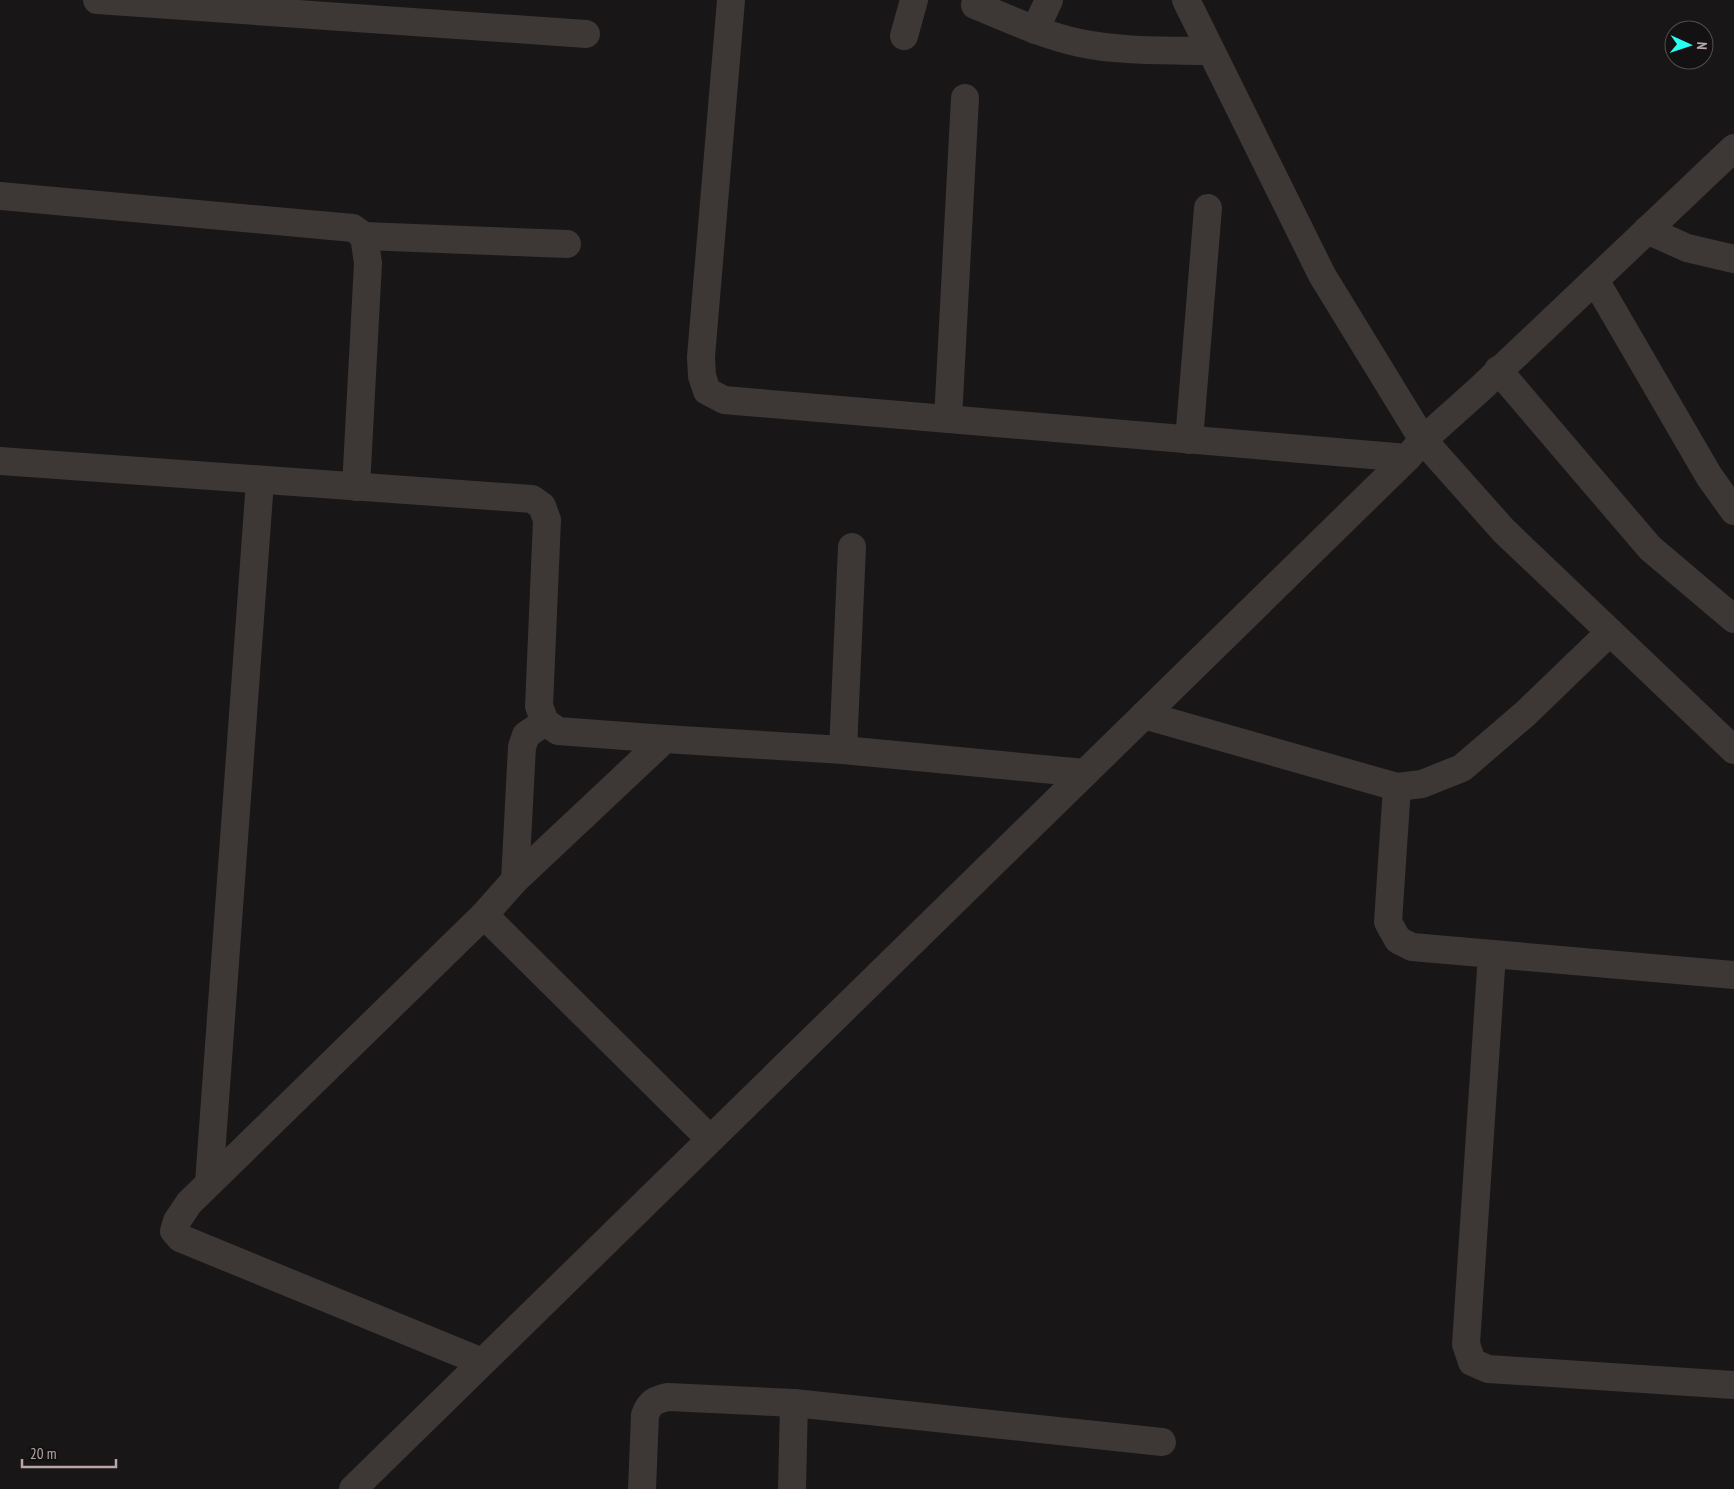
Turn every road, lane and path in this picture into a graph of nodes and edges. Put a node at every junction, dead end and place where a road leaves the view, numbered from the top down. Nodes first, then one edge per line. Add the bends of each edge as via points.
1 (97, 0) edge
2 (731, 0) edge
3 (914, 0) edge
4 (1049, 0) edge
5 (1186, 0) edge
6 (228, 5) edge
7 (975, 5) dead end
8 (1035, 30) junction
9 (586, 34) dead end
10 (904, 36) dead end
11 (1211, 51) junction
12 (964, 98) dead end
13 (1734, 148) edge
14 (0, 196) edge
15 (1208, 208) dead end
16 (1647, 230) junction
17 (364, 236) junction
18 (568, 244) dead end
19 (1734, 259) edge
20 (1595, 280) junction
21 (1489, 379) junction
22 (948, 419) junction
23 (1189, 440) junction
24 (1415, 449) junction
25 (0, 461) edge
26 (260, 481) junction
27 (356, 487) junction
28 (1734, 511) edge
29 (852, 547) dead end
30 (1734, 619) edge
31 (1610, 632) junction
32 (1144, 715) junction
33 (545, 722) junction
34 (665, 739) junction
35 (843, 750) junction
36 (1732, 751) edge
37 (1084, 772) junction
38 (1396, 787) junction
39 (515, 880) junction
40 (484, 915) junction
41 (1492, 954) junction
42 (1734, 975) edge
43 (710, 1139) junction
44 (209, 1183) junction
45 (482, 1362) junction
46 (1734, 1385) edge
47 (794, 1404) junction
48 (1162, 1442) dead end
49 (353, 1489) edge
50 (642, 1489) edge
51 (792, 1489) edge

1 - 6 street
2 - 22 street via 701,357 707,390 724,400
3 - 10 street
4 - 8 street
5 - 11 street
6 - 9 street
7 - 8 street
8 - 11 street via 1079,43 1112,48
11 - 24 street via 1322,275
12 - 22 street
13 - 16 street
14 - 17 street via 353,228
15 - 23 street
16 - 19 street via 1687,248
16 - 20 street
17 - 18 street
17 - 27 street via 368,262
20 - 21 street
20 - 28 street via 1709,476
21 - 24 street
21 - 30 street via 1650,548
22 - 23 street
23 - 24 street
24 - 31 street
24 - 32 street
25 - 26 street
26 - 27 street
26 - 44 street
27 - 33 street via 532,499 542,506 547,520 539,706
29 - 35 street
31 - 36 street
31 - 38 street via 1525,714 1462,768 1422,784
32 - 37 street
32 - 38 street
33 - 34 street via 558,731
33 - 39 street via 526,735 522,747
34 - 35 street
34 - 39 street
35 - 37 street
37 - 43 street
38 - 41 street via 1388,922 1398,940 1412,947
39 - 40 street
40 - 43 street
40 - 44 street
41 - 42 street
41 - 46 street via 1466,1344 1472,1362 1488,1369
43 - 45 street
44 - 45 street via 181,1212 174,1231 180,1238
45 - 49 street
47 - 48 street
47 - 50 street via 668,1397 649,1404 645,1415
47 - 51 street

